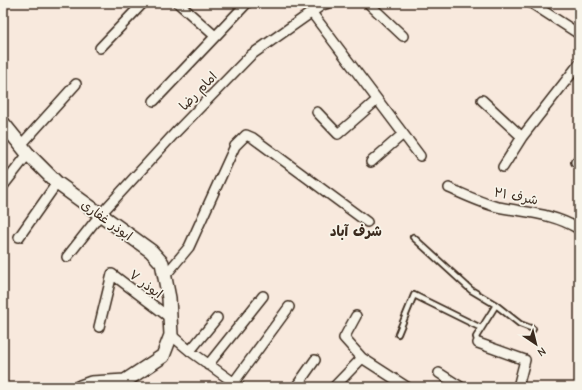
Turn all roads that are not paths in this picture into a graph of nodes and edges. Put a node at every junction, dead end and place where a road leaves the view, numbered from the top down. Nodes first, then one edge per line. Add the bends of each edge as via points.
1 (143, 3) edge
2 (178, 3) edge
3 (247, 3) edge
4 (330, 3) edge
5 (368, 3) edge
6 (531, 3) edge
7 (312, 12) junction
8 (579, 34) edge
9 (215, 36) junction
10 (403, 36) dead end
11 (100, 48) dead end
12 (579, 64) edge
13 (76, 84) dead end
14 (377, 100) junction
15 (482, 100) dead end
16 (154, 101) dead end
17 (317, 112) dead end
18 (3, 123) edge
19 (403, 134) junction
20 (522, 137) junction
21 (24, 149) junction
22 (420, 156) dead end
23 (371, 162) dead end
24 (503, 167) dead end
25 (57, 182) junction
26 (3, 186) edge
27 (449, 188) dead end
28 (100, 216) junction
29 (367, 222) dead end
30 (579, 229) edge
31 (19, 237) dead end
32 (413, 237) dead end
33 (67, 257) dead end
34 (164, 277) junction
35 (263, 296) dead end
36 (496, 305) junction
37 (289, 307) dead end
38 (356, 316) dead end
39 (170, 318) junction
40 (217, 318) dead end
41 (99, 327) dead end
42 (481, 328) junction
43 (534, 329) dead end
44 (398, 334) dead end
45 (171, 335) junction
46 (478, 343) joint
47 (190, 351) junction
48 (362, 358) junction
49 (315, 360) dead end
50 (208, 365) junction
51 (439, 373) dead end
52 (128, 384) edge
53 (237, 385) edge
54 (80, 387) edge
55 (296, 387) edge
56 (334, 387) edge
57 (407, 387) edge
58 (460, 387) edge
59 (518, 387) edge

1 - 11 street
2 - 9 street
3 - 9 street
4 - 7 street, امام رضا
5 - 10 street
6 - 8 street
7 - 14 street
7 - 28 street, امام رضا via 251,55 175,133
9 - 16 street
12 - 20 street
13 - 21 street
14 - 17 street via 338,134
14 - 19 street
15 - 20 street
18 - 21 main road, ابوذر غفاری
19 - 22 street
19 - 23 street
20 - 24 street
21 - 25 main road, ابوذر غفاری
21 - 26 street
25 - 28 main road, ابوذر غفاری
25 - 31 street
27 - 30 street, شرف ۲۱ via 498,207 539,213
28 - 33 street, امام رضا
28 - 34 main road, ابوذر غفاری via 151,251 162,263
29 - 34 street via 246,135 235,146 189,246
32 - 36 lane via 471,290
34 - 39 main road, ابوذر غفاری
35 - 50 street
36 - 42 lane
36 - 43 lane via 520,324
37 - 53 street
38 - 48 street via 344,338
39 - 41 street, ابوذر ۷ via 112,274
39 - 45 main road, ابوذر غفاری
40 - 47 street
42 - 44 lane via 414,295
42 - 46 lane via 476,337
45 - 47 street
45 - 52 main road via 163,356
46 - 59 street via 525,360
47 - 50 street
48 - 56 street
48 - 57 street
49 - 55 street
50 - 53 street
51 - 58 street
52 - 54 main road via 91,382

